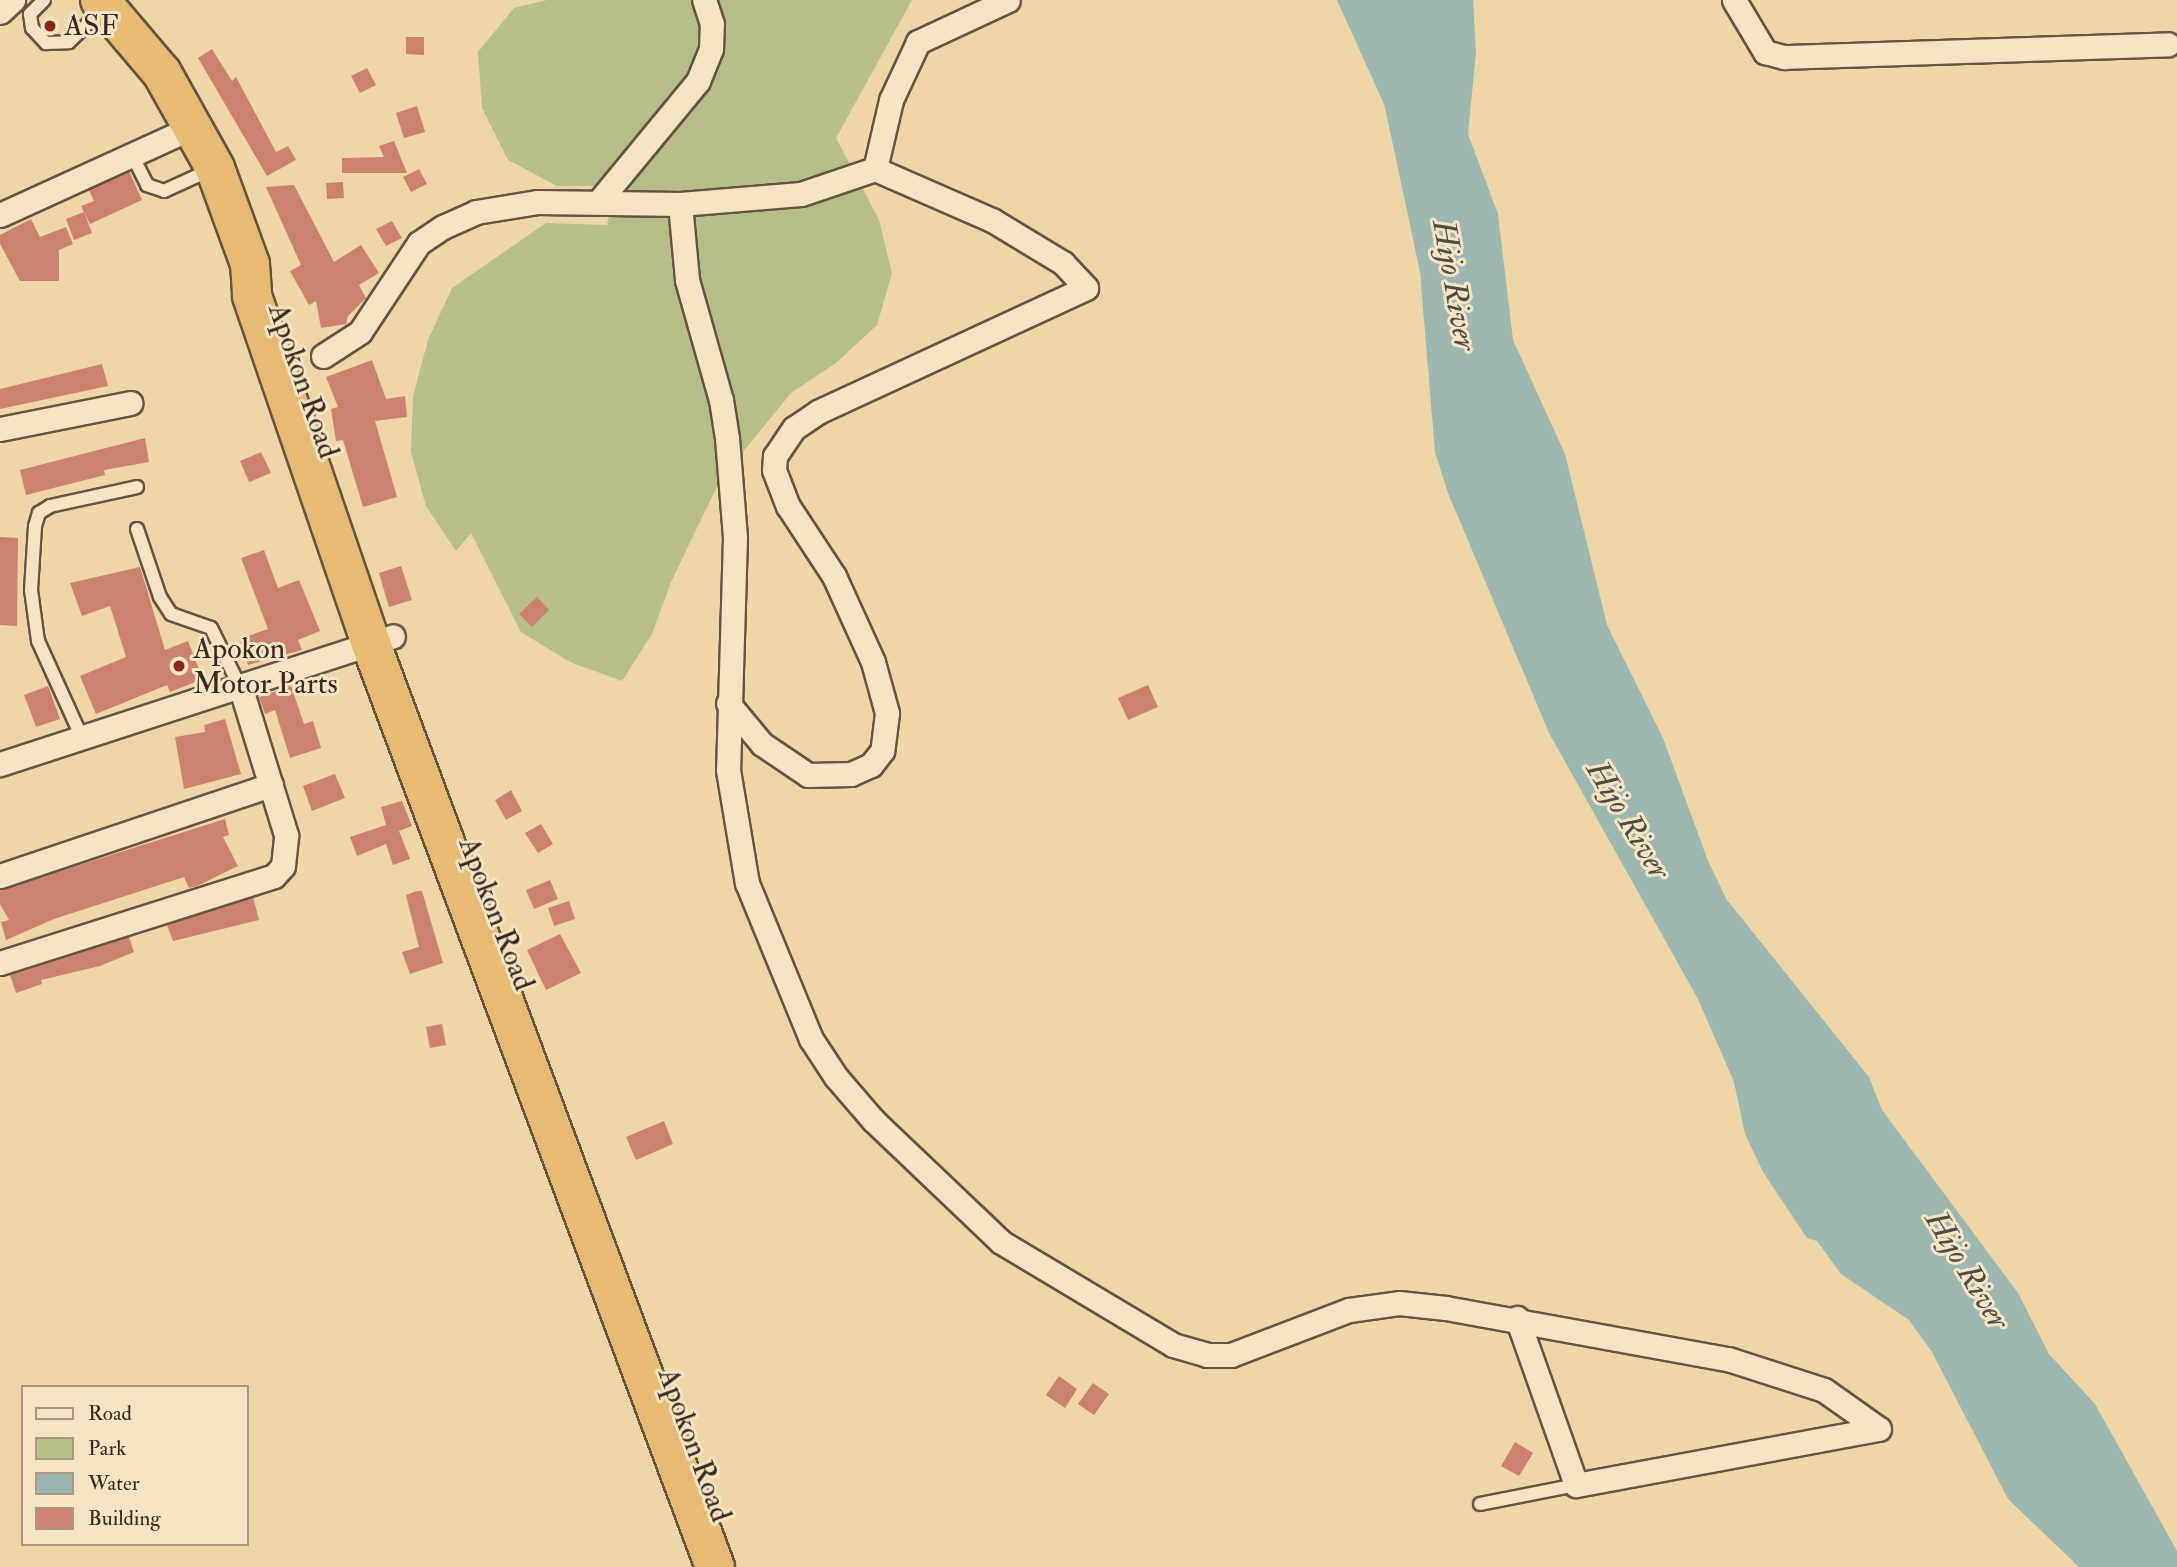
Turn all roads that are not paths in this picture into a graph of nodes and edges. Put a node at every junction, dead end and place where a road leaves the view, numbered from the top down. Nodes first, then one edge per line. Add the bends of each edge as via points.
1 (13, 0) edge
2 (44, 0) edge
3 (704, 0) edge
4 (1008, 0) edge
5 (1734, 0) edge
6 (103, 3) edge
7 (0, 12) edge
8 (2168, 44) dead end
9 (195, 126) junction
10 (132, 155) junction
11 (215, 168) junction
12 (875, 169) junction
13 (600, 200) junction
14 (680, 204) junction
15 (0, 215) edge
16 (323, 356) dead end
17 (130, 403) dead end
18 (0, 429) edge
19 (137, 487) dead end
20 (137, 529) dead end
21 (382, 640) junction
22 (241, 689) junction
23 (728, 703) junction
24 (83, 740) junction
25 (0, 764) edge
26 (271, 785) junction
27 (0, 876) edge
28 (0, 963) edge
29 (1517, 1318) junction
30 (1576, 1485) junction
31 (1480, 1504) dead end
32 (715, 1567) edge
33 (739, 1567) edge

1 - 7 street
2 - 6 lane via 30,14 32,28 46,43 69,42
3 - 13 street via 712,24 711,49 698,81
4 - 12 street via 918,42 891,100
5 - 8 street via 1765,52 1784,57
6 - 9 highway, Apokon Road via 145,50
9 - 10 street
9 - 11 highway, Apokon Road
10 - 11 lane via 147,185 164,191
10 - 15 street
11 - 21 highway, Apokon Road via 250,264 252,296
12 - 14 street via 801,194
12 - 23 street via 950,200 1037,245 1086,288 818,412 781,442 774,470 778,485 834,576 873,662 887,713 887,734 871,765 850,774 808,775 762,744
13 - 14 street
13 - 16 street via 476,212 443,226 419,243 360,332
14 - 23 street via 687,280 722,400 727,438 735,537
17 - 18 street
19 - 24 lane via 50,506 39,513 34,526 31,590 38,641
20 - 22 lane via 160,597 171,614 211,628
21 - 22 street
21 - 32 highway, Apokon Road
21 - 33 highway, Apokon Road
22 - 24 street
22 - 26 street
23 - 29 street via 728,770 747,883 811,1040 874,1121 1001,1242 1173,1345 1207,1355 1250,1349 1349,1310 1399,1303
24 - 25 street
26 - 27 street
26 - 28 street via 288,851 274,876
29 - 30 street
29 - 30 street via 1728,1359 1795,1379 1854,1407 1880,1429
30 - 31 lane

